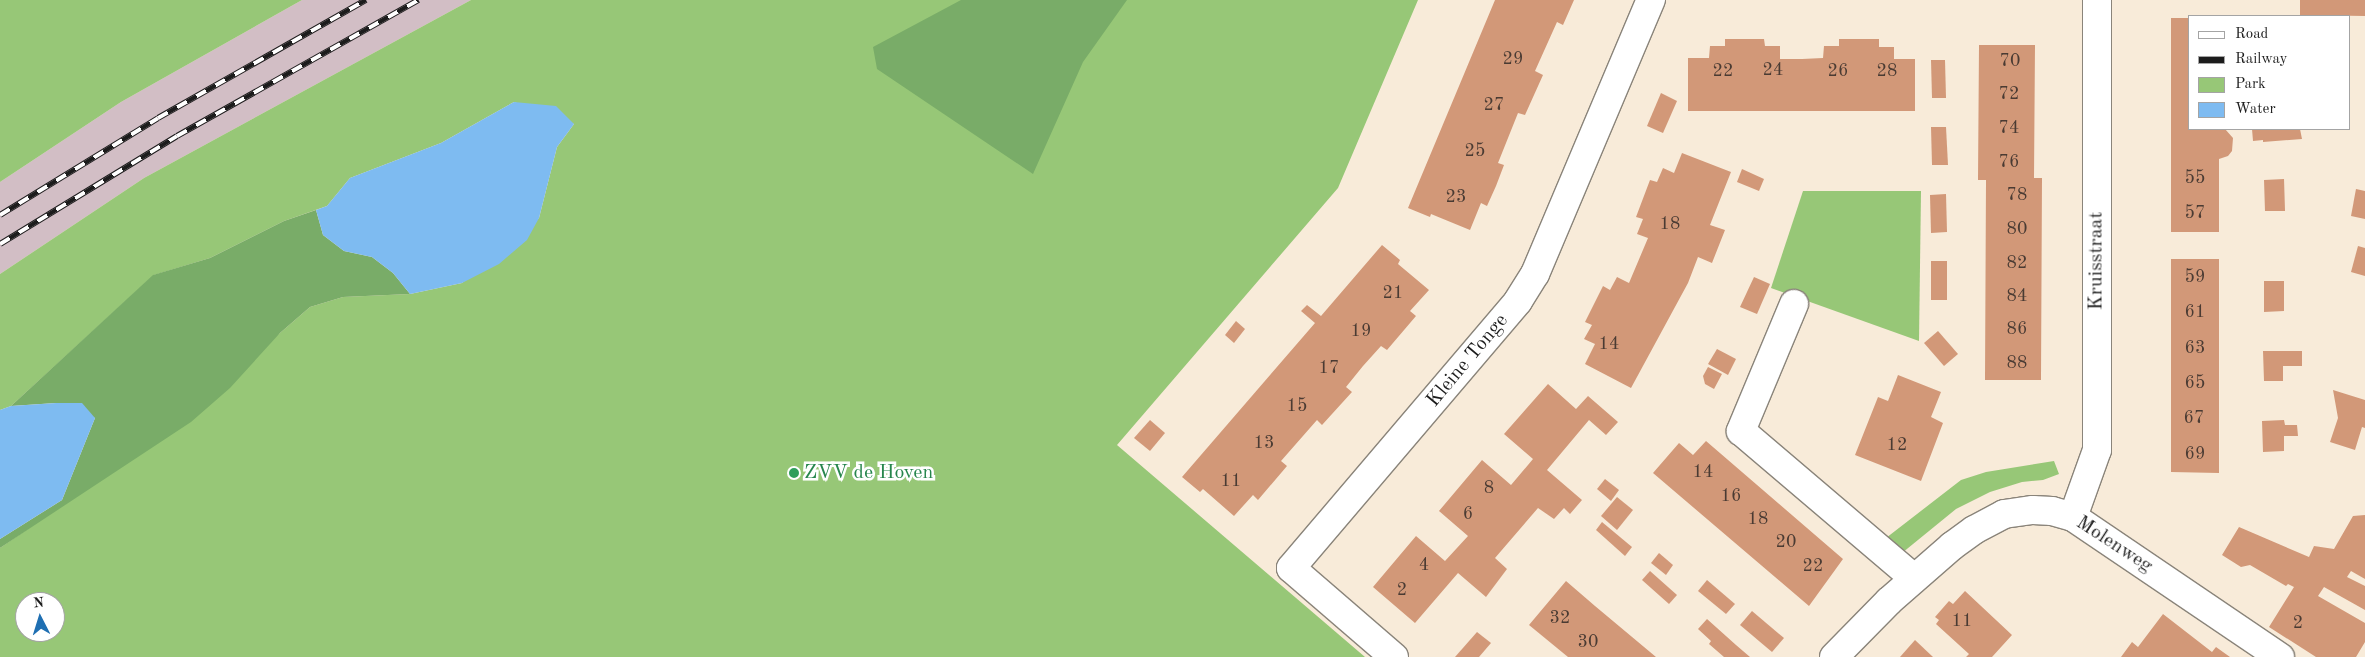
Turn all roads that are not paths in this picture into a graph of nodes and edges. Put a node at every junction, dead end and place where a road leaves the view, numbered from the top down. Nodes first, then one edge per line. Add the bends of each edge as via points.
1 (1651, 0) edge
2 (2098, 0) edge
3 (1794, 304) dead end
4 (2073, 517) junction
5 (1914, 578) junction
6 (1394, 657) edge
7 (1834, 657) edge
8 (2280, 657) edge

1 - 6 street, Kleine Tonge via 1535,274 1518,301 1291,568
2 - 4 street, Kruisstraat via 2097,450
3 - 5 street via 1741,431
4 - 5 street, Molenweg via 2033,510 2004,514 1974,530
4 - 8 street, Molenweg
5 - 7 street, Molenweg

